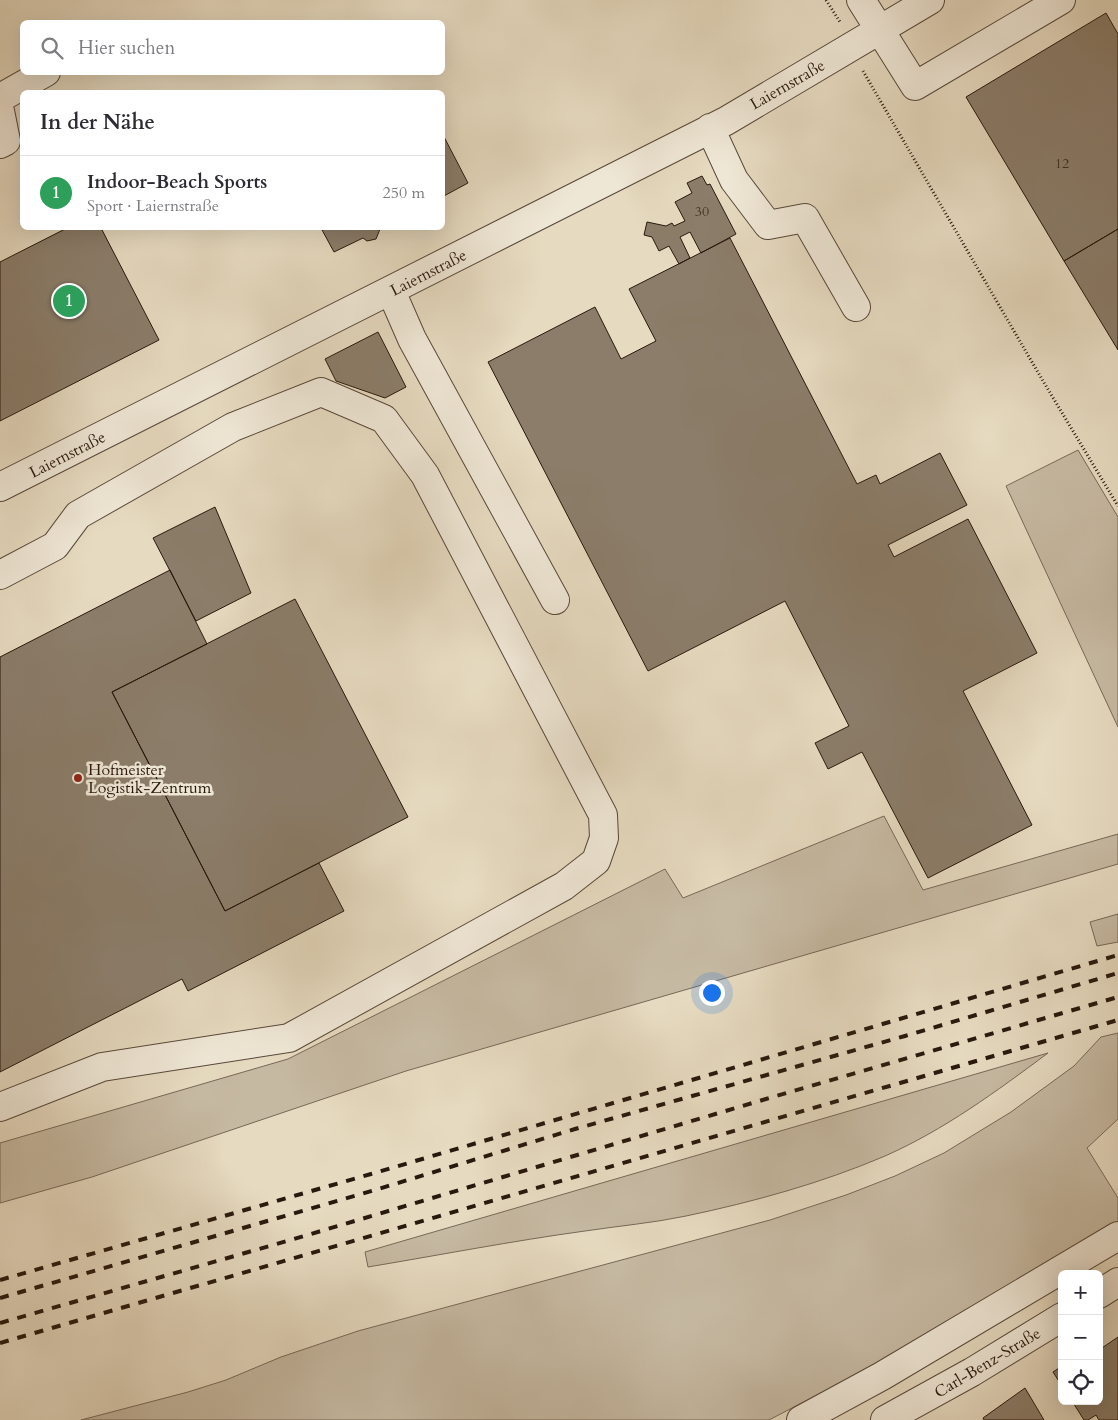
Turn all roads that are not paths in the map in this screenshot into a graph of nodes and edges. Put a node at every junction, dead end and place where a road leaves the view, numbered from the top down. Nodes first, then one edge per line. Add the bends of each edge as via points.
1 (861, 0) edge
2 (930, 0) edge
3 (1061, 0) edge
4 (879, 30) junction
5 (41, 75) edge
6 (0, 98) edge
7 (0, 111) edge
8 (710, 128) junction
9 (0, 144) edge
10 (391, 291) junction
11 (856, 307) dead end
12 (0, 488) edge
13 (0, 575) edge
14 (555, 600) dead end
15 (0, 1107) edge
16 (1118, 1236) edge
17 (1118, 1282) edge
18 (1103, 1291) edge
19 (1058, 1319) edge
20 (801, 1420) edge
21 (885, 1420) edge

1 - 4 street
2 - 4 street, Laiernstraße
3 - 4 street via 915,86
4 - 8 street, Laiernstraße
5 - 6 street
7 - 9 street via 6,142
8 - 10 street, Laiernstraße
8 - 11 street via 734,180 768,224 805,218
10 - 12 street, Laiernstraße
10 - 14 street via 412,339
13 - 15 street via 55,546 78,515 233,427 321,392 384,419 425,475 602,815 604,838 596,862 564,886 289,1038 102,1067
16 - 20 street via 882,1376
17 - 18 street
19 - 21 street, Carl-Benz-Straße

